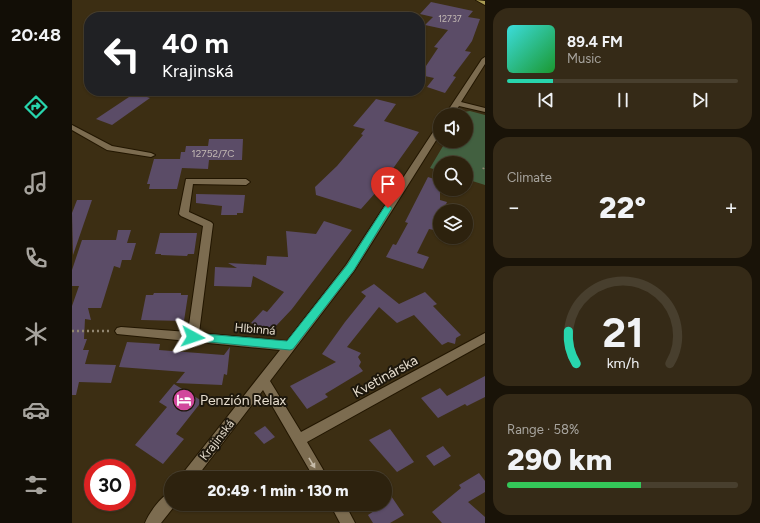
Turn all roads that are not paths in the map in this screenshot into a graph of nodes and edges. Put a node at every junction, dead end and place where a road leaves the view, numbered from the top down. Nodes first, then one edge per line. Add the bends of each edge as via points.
1 (479, 0) edge
2 (485, 3) edge
3 (485, 59) edge
4 (457, 103) junction
5 (454, 108) edge
6 (485, 110) edge
7 (72, 127) edge
8 (433, 139) edge
9 (151, 155) dead end
10 (246, 182) dead end
11 (122, 331) road end
12 (193, 337) junction
13 (485, 338) edge
14 (290, 346) junction
15 (264, 381) junction
16 (298, 440) junction
17 (193, 471) edge
18 (317, 471) edge
19 (164, 508) edge
20 (341, 511) edge
21 (152, 523) edge
22 (348, 523) edge

1 - 2 main road
3 - 4 street
4 - 5 street
4 - 6 street
7 - 9 street via 110,148
8 - 14 street, Krajinská via 350,268
10 - 12 street via 189,181 184,214 208,224
11 - 12 street, Hlbinná
12 - 14 street, Hlbinná
13 - 16 street, Kvetinárska
14 - 15 street, Krajinská
15 - 16 street
15 - 17 street, Krajinská
16 -> 18 street
19 - 21 street
20 - 22 street

